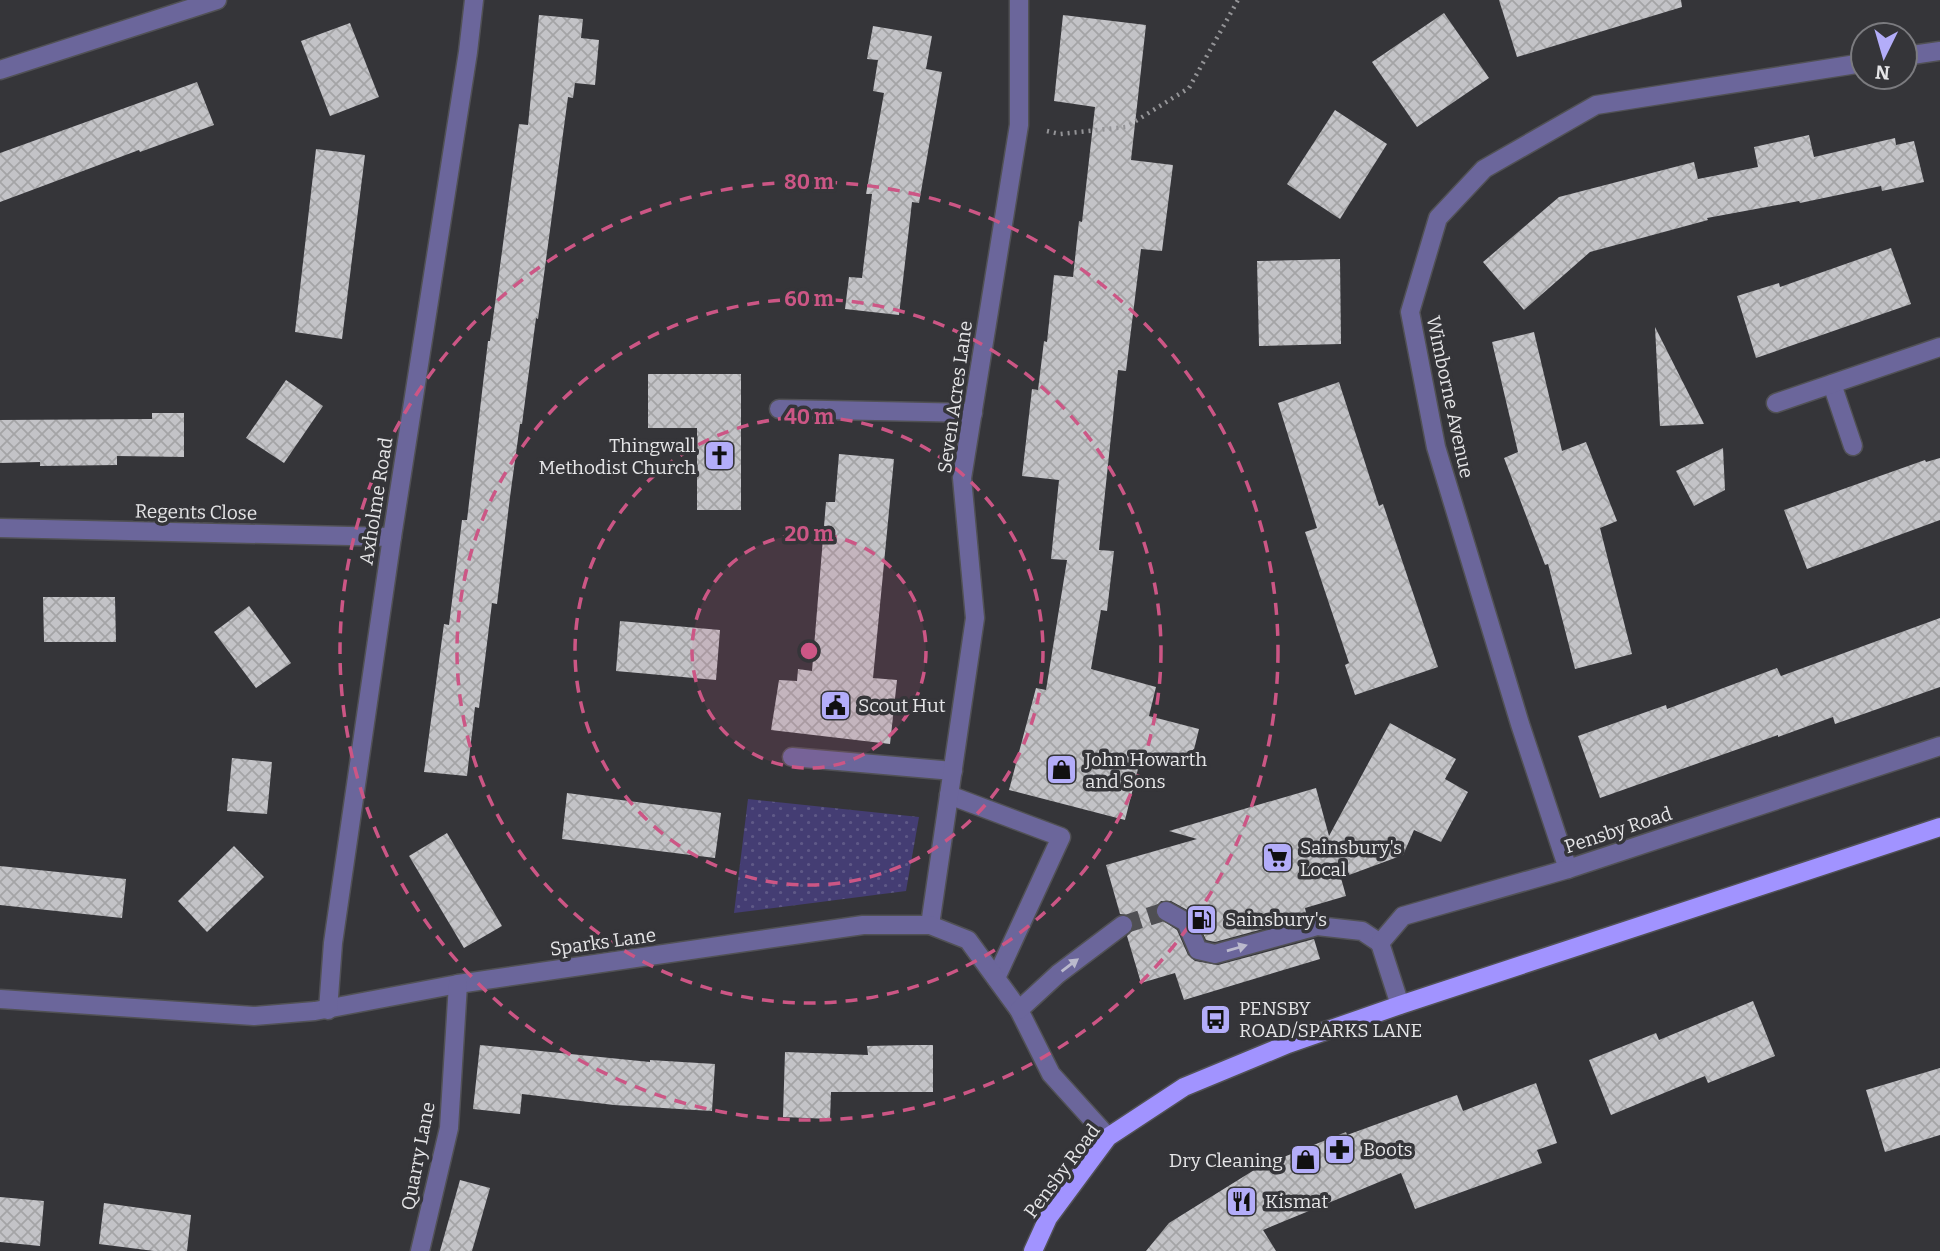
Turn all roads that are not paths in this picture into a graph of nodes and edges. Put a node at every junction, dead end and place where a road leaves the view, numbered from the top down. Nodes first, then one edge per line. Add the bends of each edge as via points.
1 (217, 0) edge
2 (474, 0) edge
3 (1019, 0) edge
4 (1940, 51) edge
5 (1919, 54) edge
6 (1849, 65) edge
7 (0, 70) edge
8 (1940, 347) edge
9 (1832, 383) junction
10 (1776, 403) dead end
11 (779, 408) dead end
12 (972, 413) junction
13 (1853, 446) dead end
14 (0, 528) edge
15 (392, 537) junction
16 (1940, 746) edge
17 (792, 757) dead end
18 (953, 771) junction
19 (949, 795) junction
20 (1940, 827) edge
21 (1568, 869) junction
22 (1166, 911) dead end
23 (930, 925) junction
24 (1123, 925) tunnel mouth
25 (1380, 943) junction
26 (996, 978) junction
27 (458, 984) junction
28 (0, 999) edge
29 (1400, 1005) junction
30 (328, 1010) junction
31 (1020, 1010) junction
32 (1108, 1138) junction
33 (420, 1251) edge
34 (1033, 1251) edge

1 - 7 street
2 - 15 street, Axholme Road
3 - 12 street, Seven Acres Lane via 1019,125
4 - 5 street
6 - 21 street, Wimborne Avenue via 1596,105 1484,169 1438,218 1410,312 1436,447
8 - 9 street
9 - 10 street
9 - 13 street
11 - 12 street
12 - 18 street, Seven Acres Lane via 962,478 975,618
14 - 15 street, Regents Close
15 - 30 street, Axholme Road via 332,943
16 - 21 street, Pensby Road
17 - 18 street
18 - 19 street, Seven Acres Lane
19 - 23 street, Seven Acres Lane
19 - 26 street via 1061,837
20 - 29 main road, Pensby Road
21 - 25 street, Pensby Road via 1403,916
22 -> 25 street via 1186,922 1198,950 1215,954 1317,926 1362,931
23 - 26 street, Sparks Lane via 968,940
23 - 27 street, Sparks Lane via 863,925
31 -> 24 street via 1058,974
25 - 29 street
26 - 31 street, Sparks Lane
27 - 30 street, Sparks Lane
27 - 33 street, Quarry Lane via 449,1128
28 - 30 street, Sparks Lane via 254,1016
29 - 32 main road, Pensby Road via 1184,1087
31 - 32 street, Sparks Lane via 1051,1073
32 - 34 main road, Pensby Road via 1048,1218

